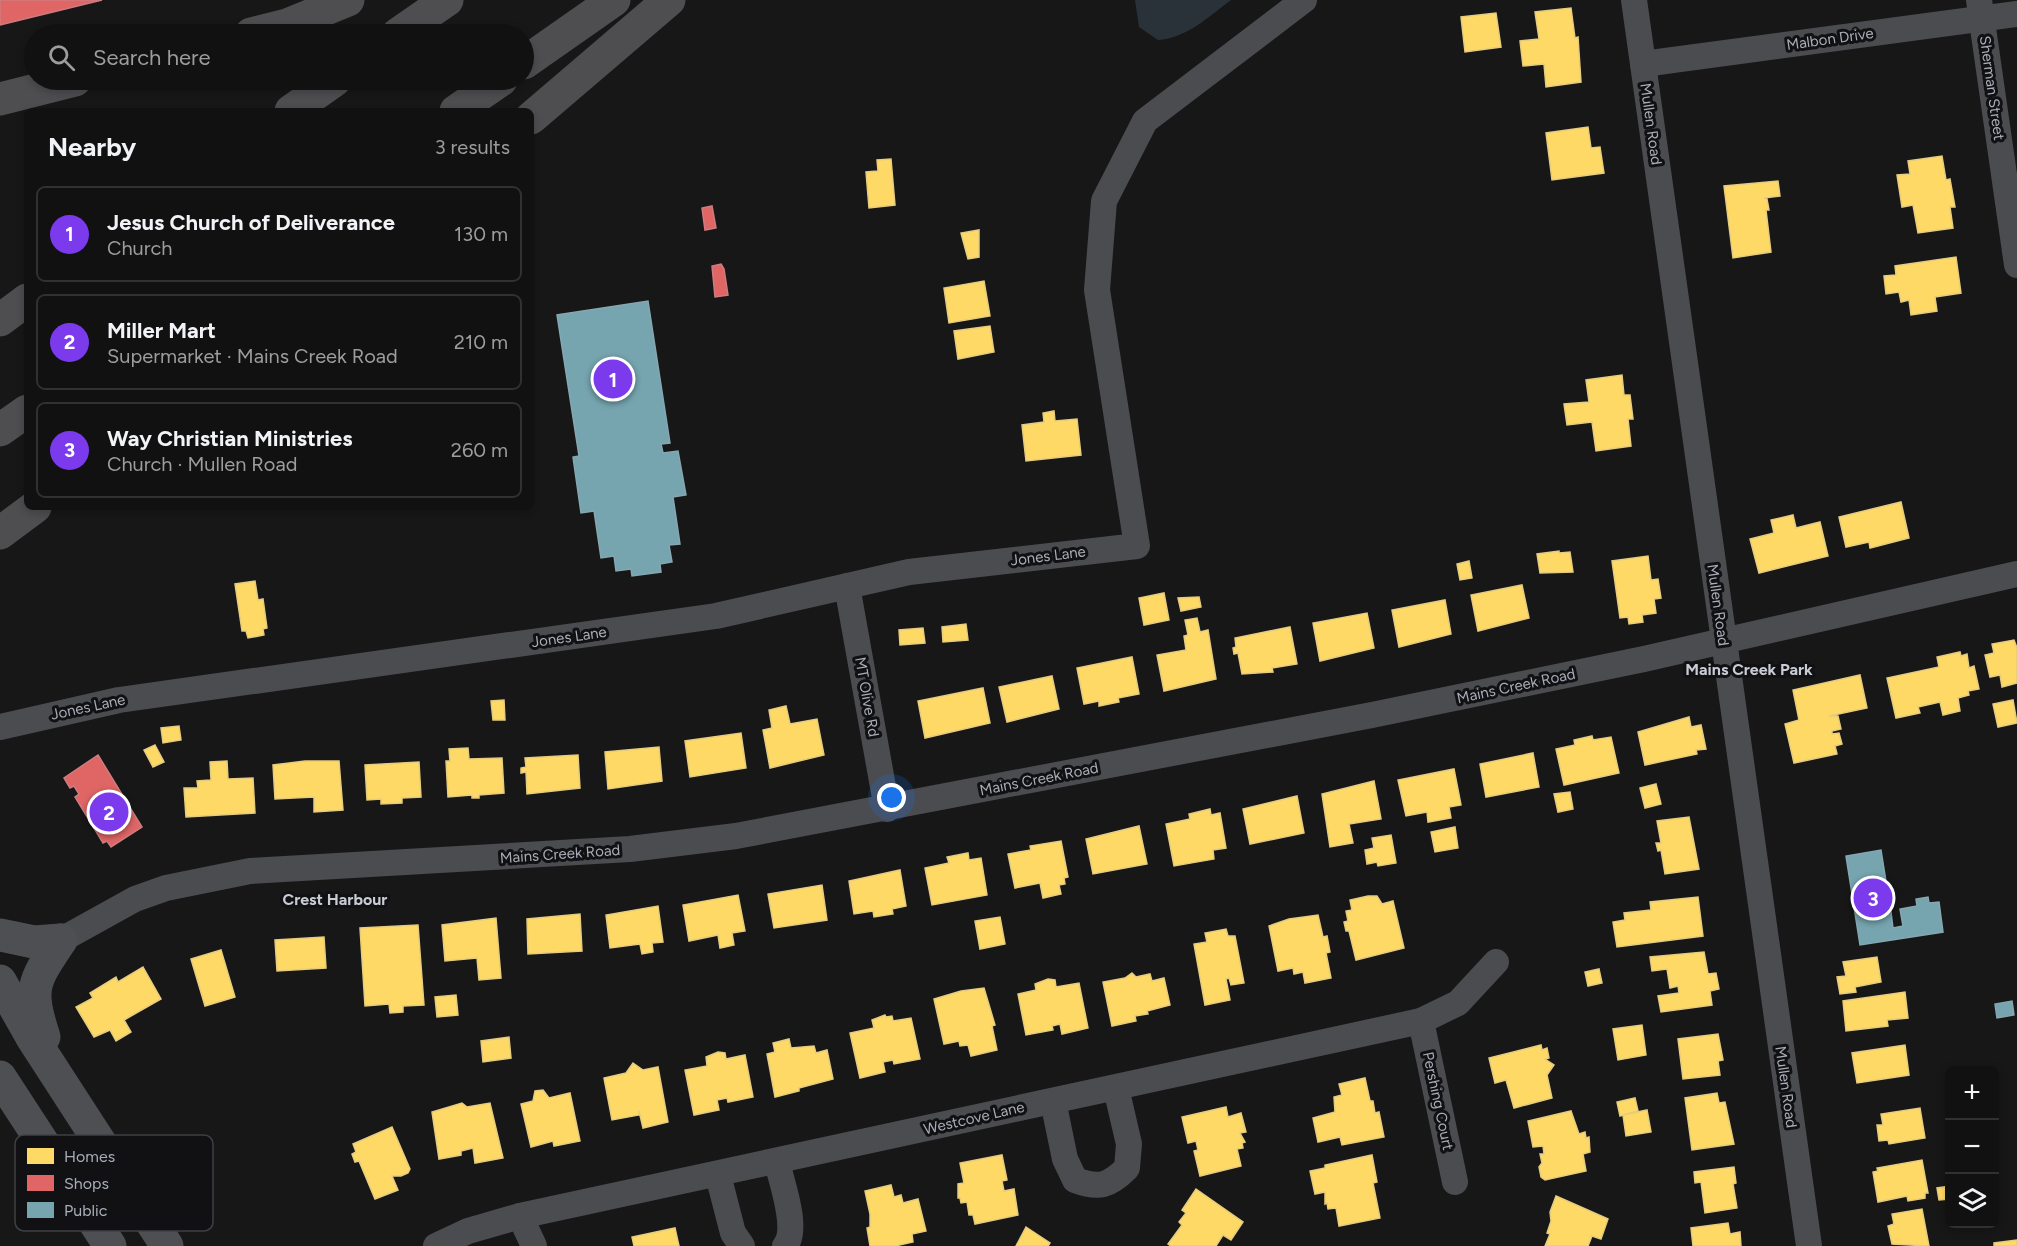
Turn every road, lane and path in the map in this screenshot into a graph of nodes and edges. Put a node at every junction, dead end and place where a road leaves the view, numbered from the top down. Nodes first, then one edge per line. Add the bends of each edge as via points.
1 (348, 0) edge
2 (447, 0) edge
3 (614, 0) edge
4 (669, 0) edge
5 (1304, 0) edge
6 (1634, 0) edge
7 (1981, 9) edge
8 (2017, 14) edge
9 (289, 24) edge
10 (413, 24) edge
11 (534, 56) edge
12 (1642, 64) junction
13 (36, 90) edge
14 (321, 90) edge
15 (486, 90) edge
16 (0, 99) edge
17 (295, 108) edge
18 (460, 108) edge
19 (534, 115) edge
20 (2017, 265) edge
21 (24, 413) edge
22 (0, 430) edge
23 (31, 510) edge
24 (0, 533) edge
25 (2017, 574) edge
26 (847, 586) junction
27 (1723, 640) junction
28 (0, 727) edge
29 (887, 809) junction
30 (0, 935) edge
31 (62, 940) junction
32 (1496, 962) dead end
33 (0, 981) edge
34 (1421, 1021) junction
35 (0, 1025) edge
36 (0, 1077) edge
37 (58, 1077) junction
38 (1116, 1088) junction
39 (1053, 1101) junction
40 (38, 1135) edge
41 (83, 1135) edge
42 (95, 1135) edge
43 (777, 1162) junction
44 (717, 1175) junction
45 (1455, 1182) dead end
46 (520, 1216) junction
47 (100, 1231) edge
48 (147, 1231) edge
49 (110, 1246) edge
50 (167, 1246) edge
51 (436, 1246) edge
52 (534, 1246) edge
53 (742, 1246) edge
54 (785, 1246) edge
55 (1809, 1246) edge

1 - 9 highway
2 - 10 highway
3 - 11 highway
4 - 19 highway
5 - 26 street, Jones Lane via 1145,121 1104,201 1098,290 1137,546 909,572
6 - 12 street, Mullen Road
7 - 8 street, Malbon Drive
7 - 12 street, Malbon Drive
7 - 20 street, Sherman Street
12 - 27 street, Mullen Road
13 - 16 highway
14 - 17 highway
15 - 18 highway
21 - 22 highway
23 - 24 highway
25 - 27 street, Mains Creek Road
26 - 28 street, Jones Lane via 716,616 119,700
26 - 29 street, MT Olive Rd
27 - 29 street, Mains Creek Road via 1395,710
27 - 55 street, Mullen Road
29 - 31 street, Mains Creek Road via 736,836 630,849 250,871 166,888 135,899
30 - 31 main road via 34,942
31 - 37 main road via 37,976 33,998
32 - 34 street, Westcove Lane via 1458,1004
33 - 37 main road
34 - 38 street, Westcove Lane
34 - 45 street, Pershing Court
35 - 41 main road via 9,1029 68,1124
36 - 40 main road
37 - 42 main road
38 - 39 street, Westcove Lane
38 - 39 street via 1129,1144 1127,1168 1113,1182 1091,1186 1075,1180 1065,1159
39 - 43 street, Westcove Lane
43 - 44 street, Westcove Lane
43 - 54 street via 792,1228
44 - 46 street, Westcove Lane
44 - 53 street via 733,1233
46 - 51 street, Westcove Lane via 468,1231
46 - 52 street
47 - 49 main road
48 - 50 main road

